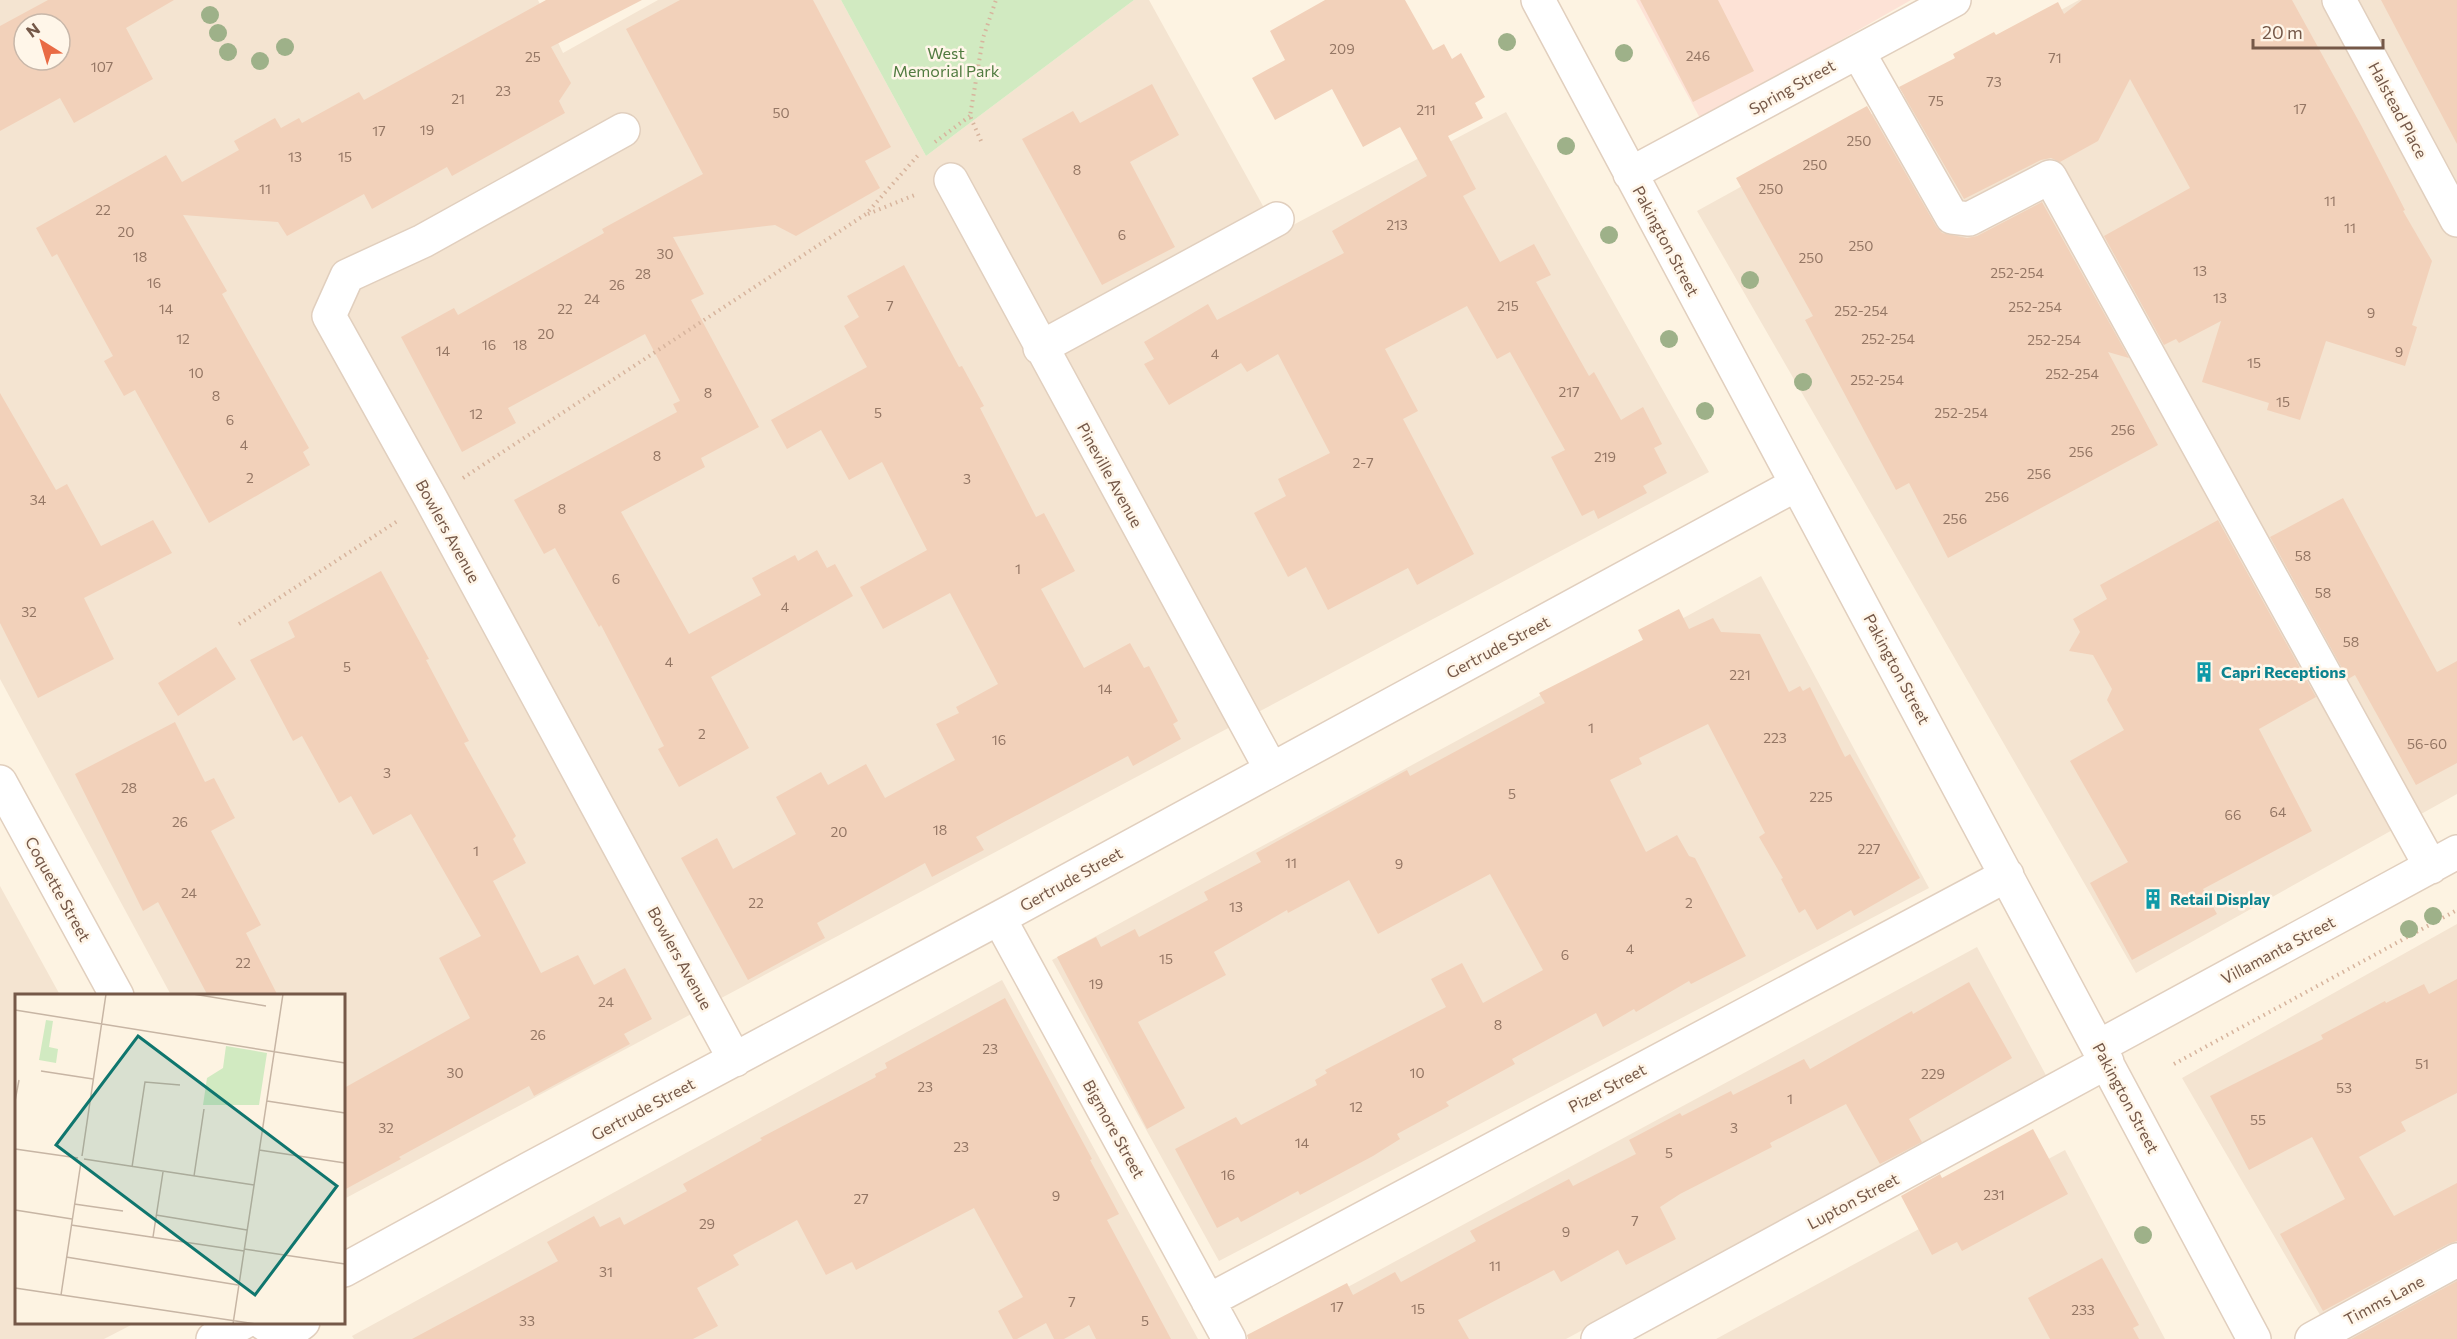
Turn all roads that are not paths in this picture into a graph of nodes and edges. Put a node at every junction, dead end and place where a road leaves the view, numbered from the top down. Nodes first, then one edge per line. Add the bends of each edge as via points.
1 (1538, 0) edge
2 (1954, 0) edge
3 (2339, 0) edge
4 (1858, 52) junction
5 (623, 130) dead end
6 (1630, 174) junction
7 (951, 180) road end
8 (1277, 219) dead end
9 (2457, 220) edge
10 (1040, 348) junction
11 (1797, 484) junction
12 (1271, 769) junction
13 (0, 782) edge
14 (2444, 860) edge
15 (2007, 874) junction
16 (999, 918) junction
17 (116, 994) edge
18 (2102, 1054) junction
19 (735, 1060) junction
20 (2457, 1260) edge
21 (345, 1269) edge
22 (1208, 1300) junction
23 (242, 1324) edge
24 (264, 1324) edge
25 (303, 1329) edge
26 (213, 1339) edge
27 (1229, 1339) edge
28 (1598, 1339) edge
29 (2254, 1339) edge
30 (2312, 1339) edge

1 - 6 street, Pakington Street
2 - 4 street, Spring Street
3 - 9 street, Halstead Place
4 - 6 street, Spring Street
4 - 14 street via 1952,217 1969,219 2050,177
5 - 19 street, Bowlers Avenue via 423,241 347,276 329,316
6 - 11 street, Pakington Street
7 - 10 street, Pineville Avenue
8 - 10 street
10 - 12 street, Pineville Avenue
11 - 12 street, Gertrude Street
11 - 15 street, Pakington Street
12 - 16 street, Gertrude Street
13 - 17 street, Coquette Street
14 - 18 street, Villamanta Street
15 - 18 street, Pakington Street
15 - 22 street, Pizer Street
16 - 19 street, Gertrude Street
16 - 22 street, Bigmore Street
18 - 28 street, Lupton Street
18 - 29 street, Pakington Street
19 - 21 street, Gertrude Street
20 - 30 street, Timms Lane
22 - 27 street, Bigmore Street
23 - 26 street
24 - 25 street via 271,1329

